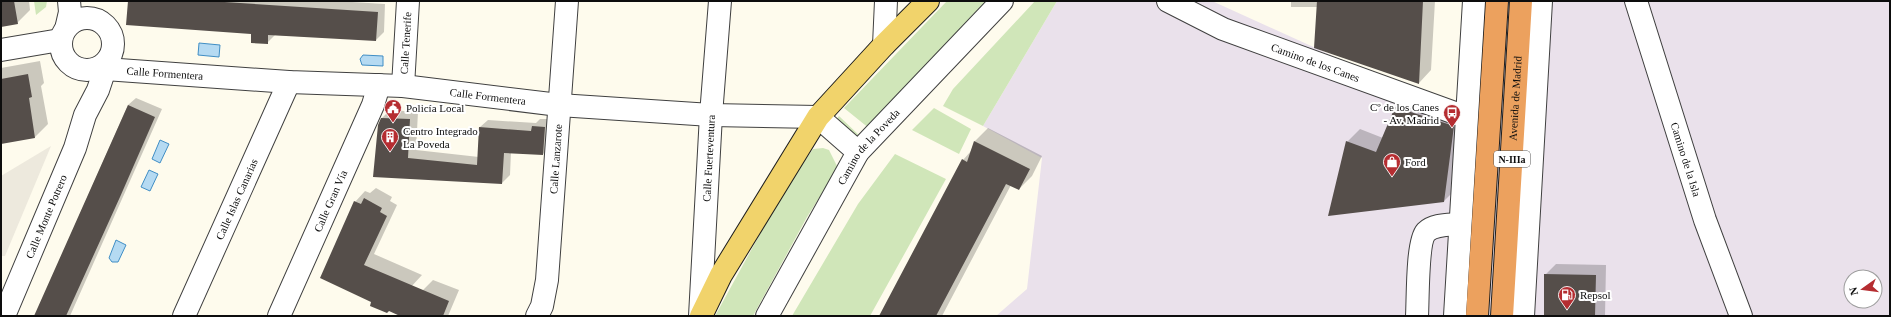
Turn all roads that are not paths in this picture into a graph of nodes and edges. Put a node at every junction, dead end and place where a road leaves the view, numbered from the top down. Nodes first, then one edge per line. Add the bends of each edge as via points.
1 (70, 1) edge
2 (408, 1) edge
3 (567, 1) edge
4 (720, 1) edge
5 (886, 1) edge
6 (928, 1) edge
7 (1002, 1) edge
8 (1168, 1) edge
9 (1474, 1) edge
10 (1497, 1) edge
11 (1521, 1) edge
12 (1541, 1) edge
13 (1636, 1) edge
14 (85, 9) edge
15 (64, 32) junction
16 (884, 44) junction
17 (1, 50) edge
18 (106, 64) junction
19 (75, 68) junction
20 (289, 82) junction
21 (379, 85) junction
22 (403, 86) junction
23 (559, 105) junction
24 (85, 115) junction
25 (711, 115) junction
26 (1466, 116) junction
27 (818, 117) junction
28 (858, 152) junction
29 (1460, 224) junction
30 (4, 316) edge
31 (184, 316) edge
32 (279, 316) edge
33 (537, 316) edge
34 (700, 316) edge
35 (767, 316) edge
36 (1417, 316) edge
37 (1455, 316) edge
38 (1477, 316) edge
39 (1502, 316) edge
40 (1523, 316) edge
41 (1741, 316) edge

1 - 15 street via 70,12
2 - 22 street, Calle Tenerife
3 - 23 street, Calle Lanzarote
4 - 25 street, Calle Fuerteventura
5 - 16 street
6 - 16 main road
7 - 28 street, Camino de la Poveda
8 - 26 street, Camino de los Canes via 1223,29
9 - 26 street
10 - 38 highway, N-IIIa
11 - 39 highway, Avenida de Madrid / N-IIIa
12 - 40 street
13 - 41 street, Camino de la Isla via 1706,220
14 - 15 street
14 - 18 street via 109,30 113,42
15 - 17 street
15 - 19 street via 60,48 63,57
16 - 27 main road
18 - 19 street via 93,70
18 - 20 street, Calle Formentera
18 - 24 street, Calle Monte Potrero via 98,90
19 - 24 street, Calle Monte Potrero via 84,89
20 - 21 street, Calle Formentera
20 - 31 street, Calle Islas Canarias
21 - 22 street, Calle Formentera
21 - 32 street, Calle Gran Vía via 373,105
22 - 23 street, Calle Formentera
23 - 25 street, Calle Formentera
23 - 33 street, Calle Lanzarote via 546,280 542,306
24 - 30 street, Calle Monte Potrero via 75,148
25 - 27 street, Calle Formentera
25 - 34 street, Calle Fuerteventura
26 - 29 street
27 - 28 street
27 - 34 main road via 721,275
28 - 35 street, Camino de la Poveda
29 - 36 street via 1435,227 1426,232 1421,244
29 - 37 street

